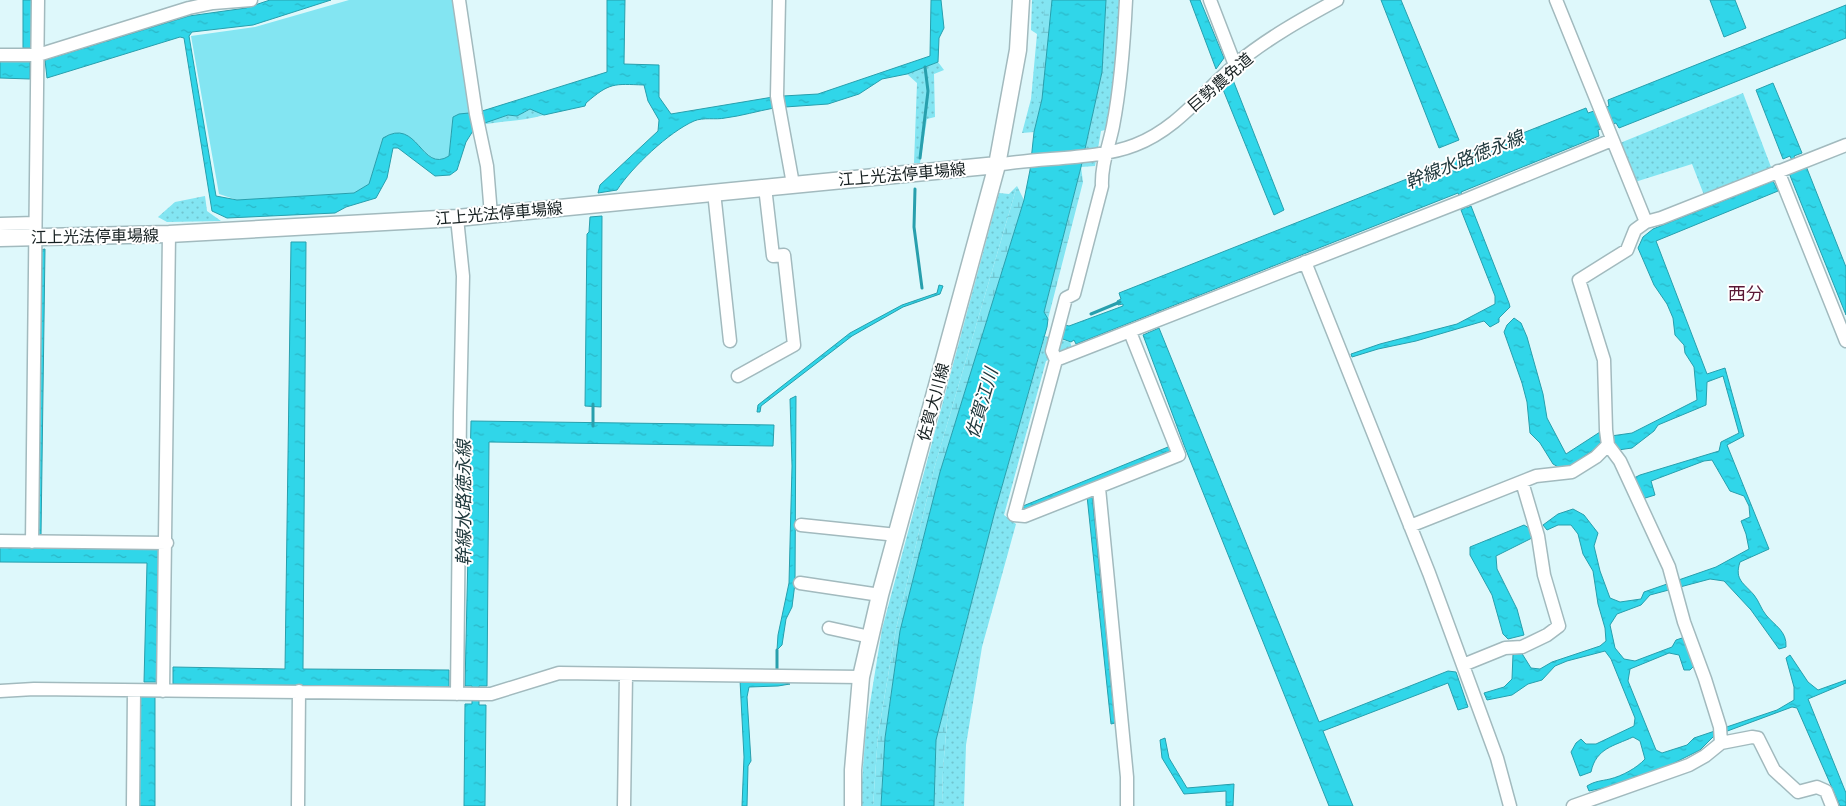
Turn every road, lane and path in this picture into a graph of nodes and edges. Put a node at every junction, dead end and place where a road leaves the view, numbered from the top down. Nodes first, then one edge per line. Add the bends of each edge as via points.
1 (38, 0) edge
2 (251, 0) edge
3 (459, 0) edge
4 (779, 0) edge
5 (1021, 0) edge
6 (1126, 0) edge
7 (1210, 0) edge
8 (1337, 0) edge
9 (1556, 0) edge
10 (212, 2) edge
11 (0, 55) edge
12 (38, 65) junction
13 (1236, 65) junction
14 (1610, 134) junction
15 (1846, 145) edge
16 (1104, 153) junction
17 (997, 165) junction
18 (1778, 171) junction
19 (793, 184) junction
20 (765, 187) junction
21 (714, 192) junction
22 (491, 215) junction
23 (457, 218) junction
24 (1646, 222) junction
25 (0, 224) edge
26 (35, 230) junction
27 (170, 234) junction
28 (0, 238) edge
29 (1305, 262) junction
30 (1130, 332) junction
31 (730, 341) dead end
32 (1846, 341) edge
33 (1056, 360) junction
34 (738, 376) dead end
35 (1608, 445) junction
36 (1522, 482) junction
37 (1099, 488) junction
38 (801, 525) dead end
39 (1410, 526) junction
40 (897, 535) junction
41 (0, 541) edge
42 (32, 542) junction
43 (167, 543) junction
44 (800, 583) dead end
45 (880, 594) junction
46 (829, 628) dead end
47 (870, 637) junction
48 (1463, 664) junction
49 (626, 674) junction
50 (861, 677) junction
51 (134, 690) junction
52 (0, 691) edge
53 (163, 691) junction
54 (299, 692) junction
55 (470, 694) junction
56 (1721, 735) junction
57 (133, 806) edge
58 (298, 806) edge
59 (624, 806) edge
60 (853, 806) edge
61 (1127, 806) edge
62 (1510, 806) edge
63 (1573, 806) edge
64 (1832, 806) edge

1 - 12 street
2 - 10 street
3 - 22 street via 487,166
4 - 19 street via 777,96
5 - 17 main road, 佐賀大川線 via 1018,50
6 - 16 street via 1113,126
7 - 13 street
8 - 13 street, 巨勢農免道 via 1292,25
9 - 14 street
10 - 12 street
11 - 12 street
12 - 26 street
13 - 16 street, 巨勢農免道 via 1159,134 1134,146
14 - 24 street
14 - 29 street via 1463,200
15 - 18 street
16 - 17 street, 巨勢農免道
16 - 33 street via 1102,186 1074,294 1066,298 1052,351
17 - 19 main road, 江上光法停車場線
17 - 40 main road, 佐賀大川線
18 - 24 street
18 - 32 street
19 - 20 main road, 江上光法停車場線
20 - 21 main road, 江上光法停車場線
20 - 34 street via 773,256 784,255 794,345
21 - 22 main road, 江上光法停車場線
21 - 31 street
22 - 23 main road, 江上光法停車場線
23 - 27 main road, 江上光法停車場線
23 - 55 street via 463,276 460,413
24 - 35 street via 1635,230 1627,250 1579,280 1604,360
25 - 26 street
26 - 27 main road, 江上光法停車場線
26 - 28 main road, 江上光法停車場線
26 - 42 street
27 - 43 street
29 - 30 street
29 - 39 street
30 - 33 street
30 - 37 street via 1180,455
33 - 37 street via 1014,515 1025,516
35 - 36 street via 1572,472 1536,476
35 - 56 street via 1620,461 1669,567
36 - 39 street
36 - 48 street via 1559,626 1522,647 1505,648
37 - 61 street via 1127,777
38 - 40 street
39 - 48 street
40 - 45 main road, 佐賀大川線
41 - 42 street
42 - 43 street
43 - 53 street
44 - 45 street
45 - 47 main road, 佐賀大川線
46 - 47 street
47 - 50 main road, 佐賀大川線
48 - 62 street via 1497,758
49 - 50 street
49 - 55 street via 559,674 491,694
49 - 59 street
50 - 60 main road, 佐賀大川線
51 - 52 street
51 - 53 street
51 - 57 street
53 - 54 street
54 - 55 street
54 - 58 street
56 - 63 street via 1705,756 1689,765
56 - 64 street via 1758,738 1774,770 1798,792 1817,787 1826,790

